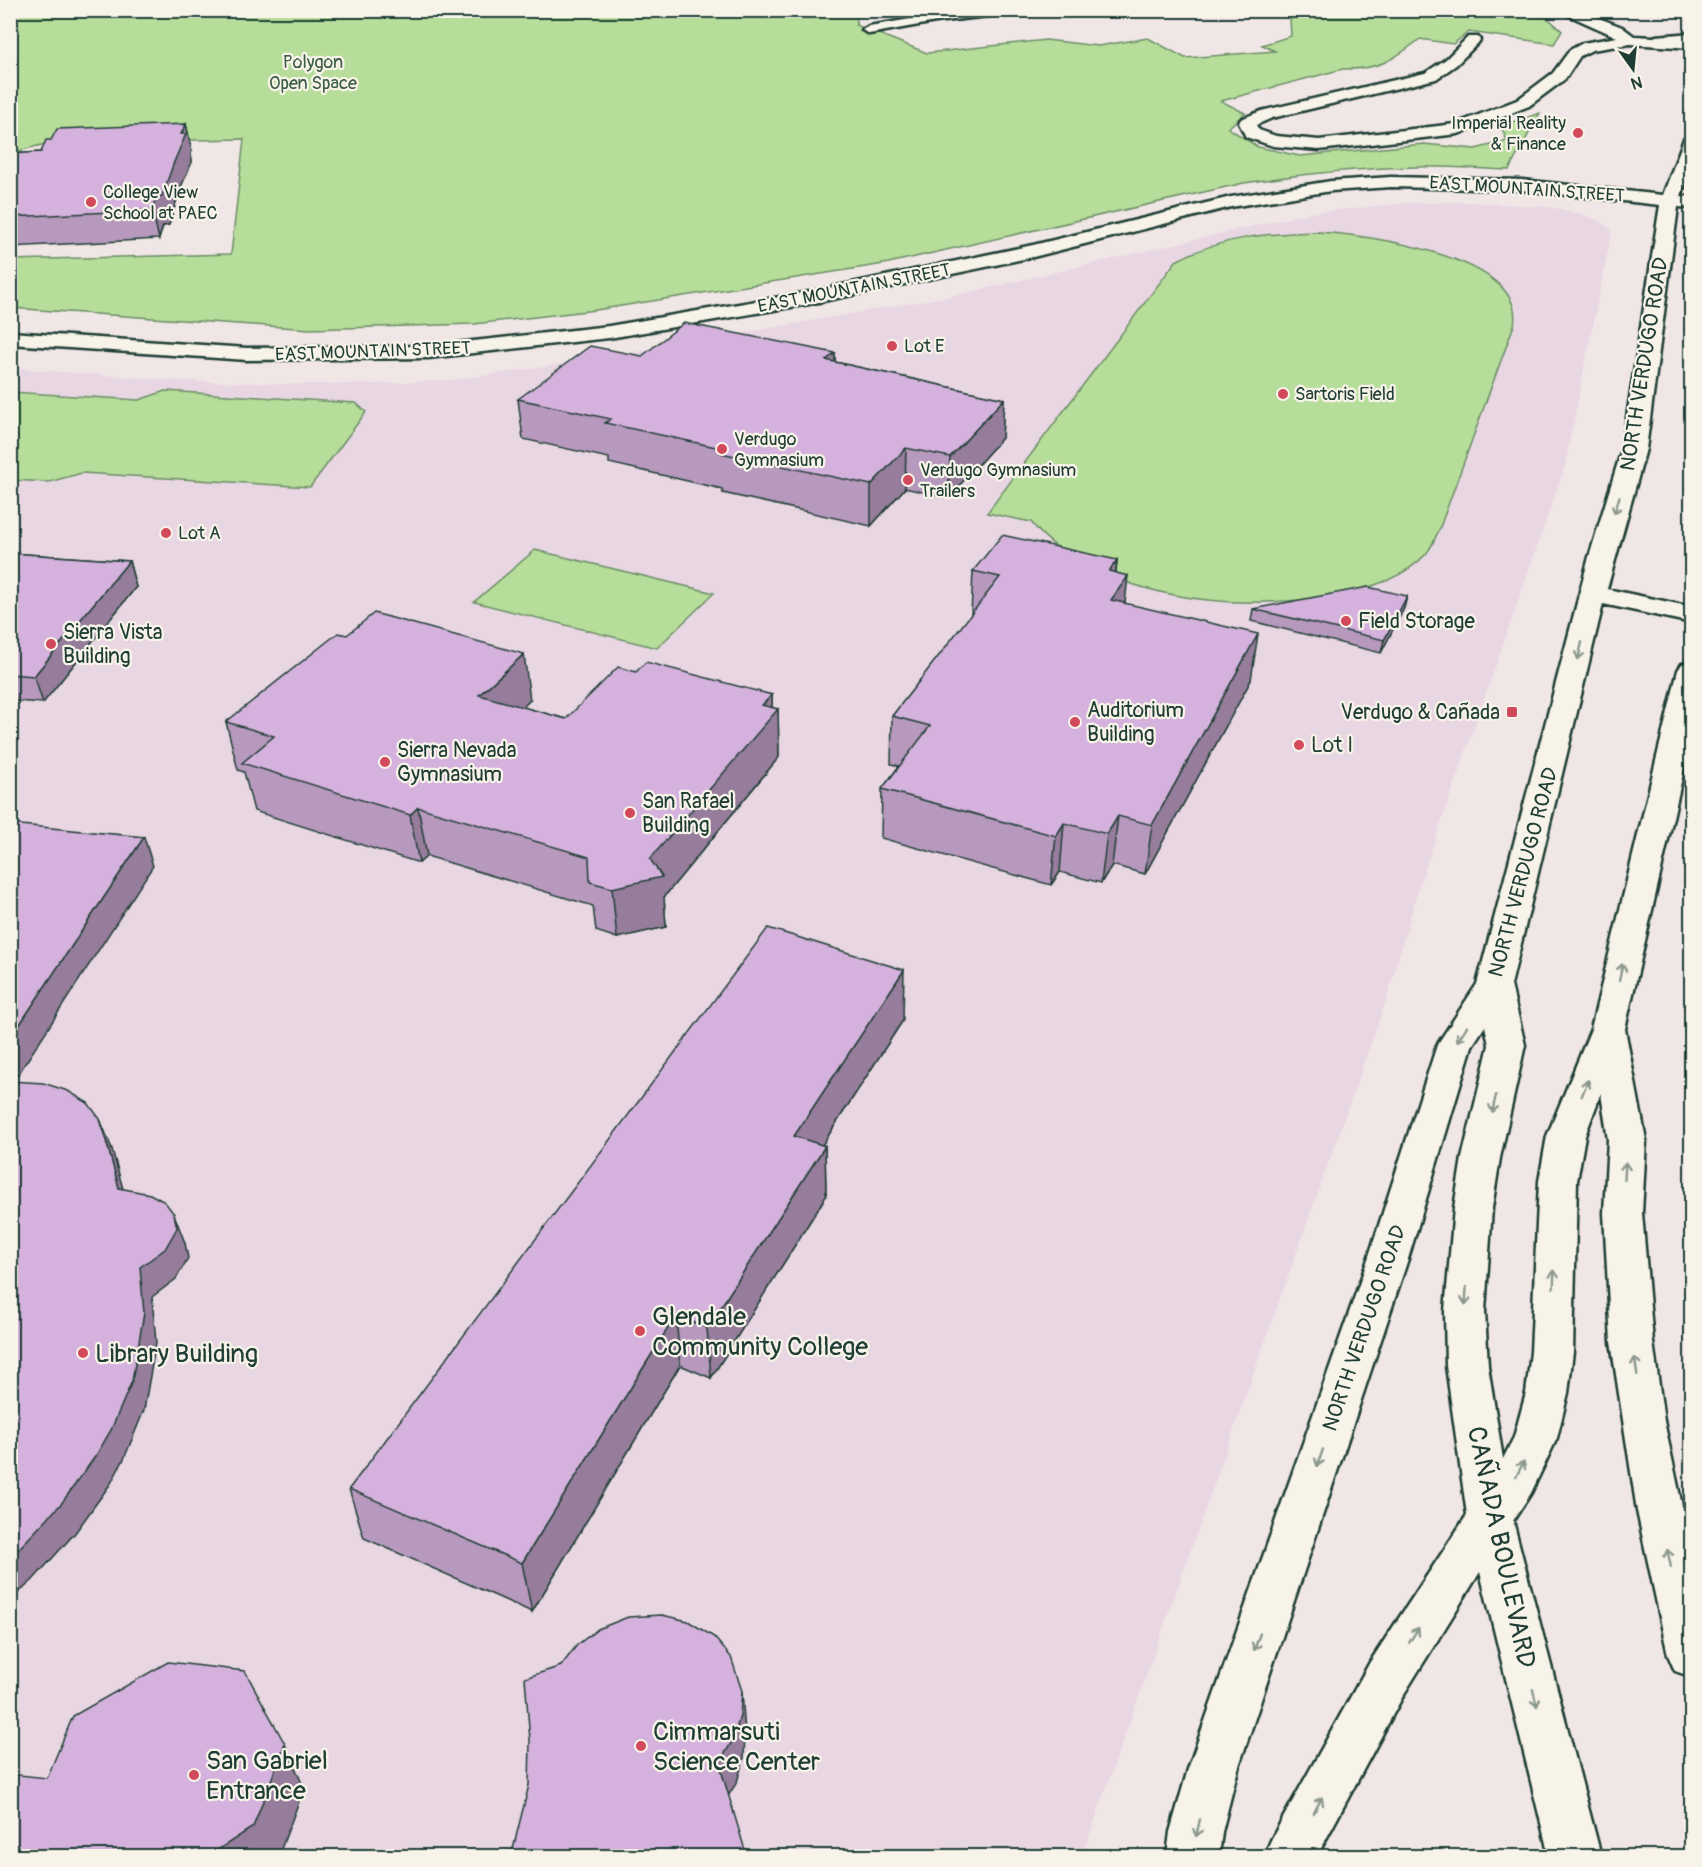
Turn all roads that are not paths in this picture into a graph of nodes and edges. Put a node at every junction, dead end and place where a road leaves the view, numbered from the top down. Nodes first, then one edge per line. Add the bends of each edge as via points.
1 (1007, 10) edge
2 (1558, 10) edge
3 (1564, 10) edge
4 (869, 30) dead end
5 (1692, 37) edge
6 (1473, 40) dead end
7 (1630, 40) junction
8 (1656, 40) junction
9 (1598, 43) junction
10 (1692, 44) edge
11 (1692, 139) edge
12 (1681, 202) edge
13 (10, 338) edge
14 (1593, 594) junction
15 (1692, 615) edge
16 (1692, 670) edge
17 (1494, 985) junction
18 (1608, 1029) junction
19 (1490, 1519) junction
20 (1692, 1656) edge
21 (1193, 1857) edge
22 (1290, 1857) edge
23 (1575, 1857) edge

1 - 4 main road
2 - 9 main road via 1564,20
3 - 7 main road via 1617,30
5 - 8 main road
6 - 9 main road via 1430,76 1267,114 1247,123 1252,133 1273,141 1319,145 1458,129 1523,103 1558,76 1575,53
7 - 8 main road
7 - 9 main road
8 - 10 main road
11 - 12 main road, NORTH VERDUGO ROAD
12 - 13 main road, EAST MOUNTAIN STREET via 1522,185 1443,182 1310,189 1231,202 1033,251 808,298 609,332 428,352 247,354
12 -> 14 main road, NORTH VERDUGO ROAD via 1634,449
14 - 15 main road
14 -> 17 main road, NORTH VERDUGO ROAD
18 -> 16 main road
17 -> 19 main road, CAÑADA BOULEVARD via 1507,1046 1473,1208 1465,1311 1472,1410
17 -> 21 main road, NORTH VERDUGO ROAD via 1455,1045 1388,1259 1214,1769
19 -> 18 main road via 1535,1438 1546,1393 1552,1352 1558,1181 1566,1136
20 -> 18 main road via 1659,1511 1638,1387 1623,1213 1627,1140
22 -> 19 main road via 1387,1677
19 -> 23 main road, CAÑADA BOULEVARD

